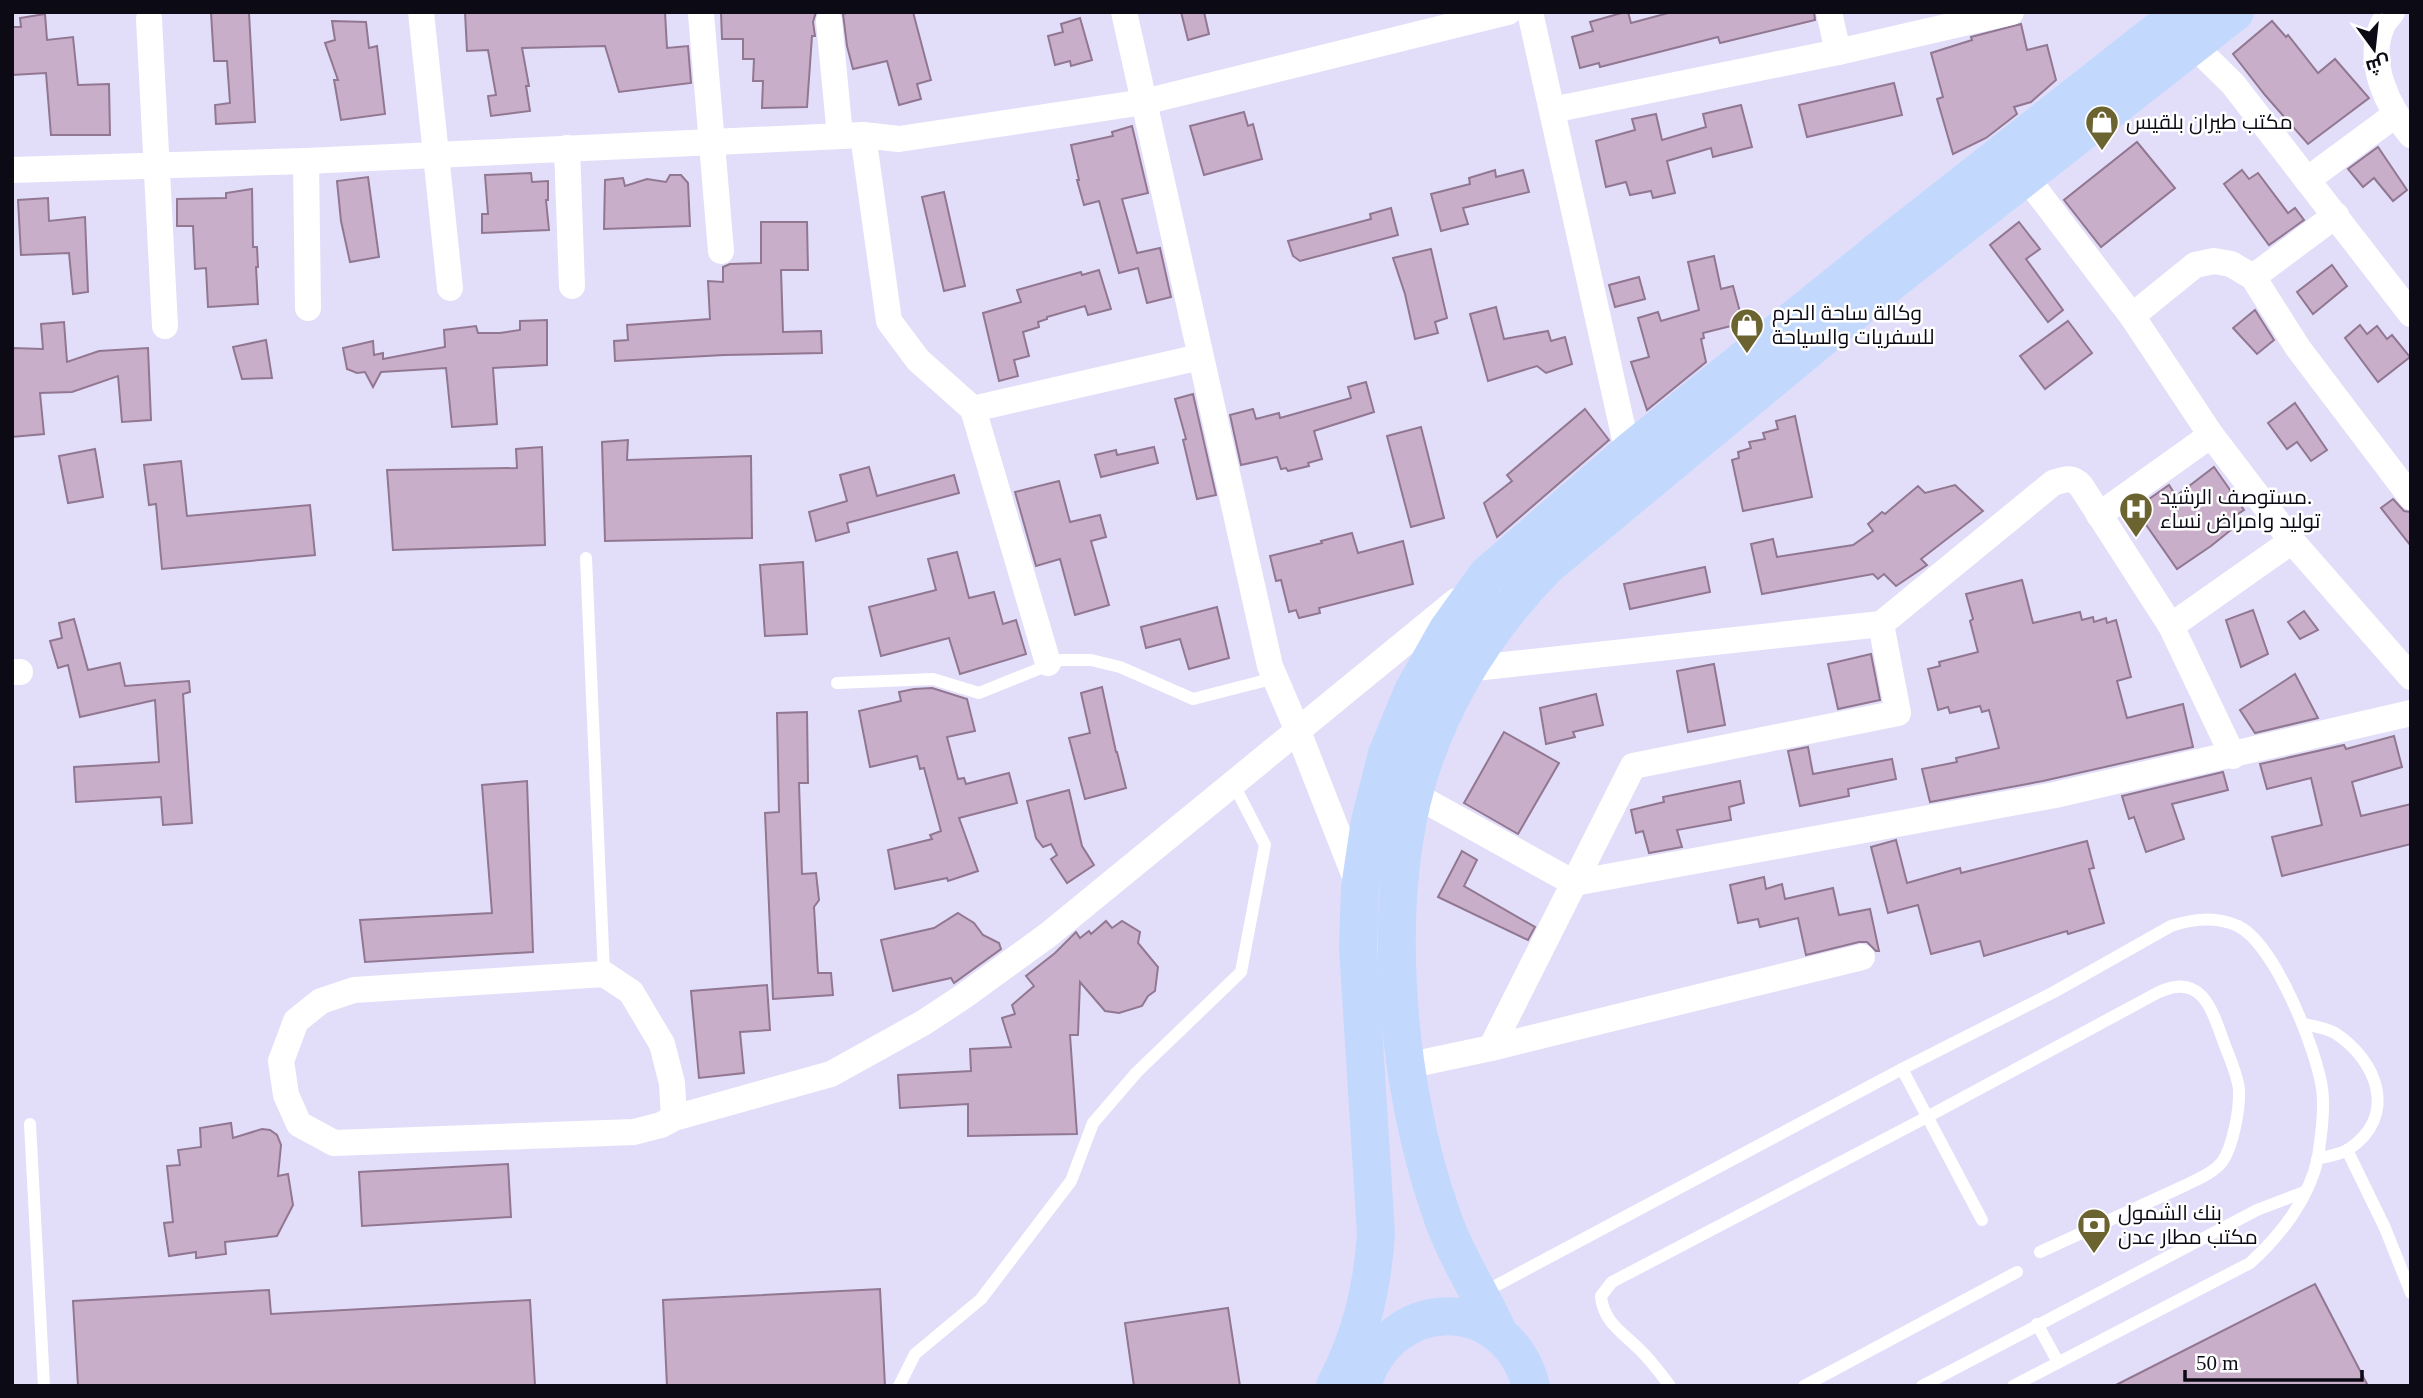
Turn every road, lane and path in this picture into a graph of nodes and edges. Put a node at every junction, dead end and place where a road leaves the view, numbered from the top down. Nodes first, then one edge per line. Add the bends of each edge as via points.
1 (421, 12) edge
2 (1124, 12) edge
3 (1508, 12) edge
4 (1530, 12) edge
5 (1829, 12) edge
6 (2011, 12) edge
7 (2235, 12) edge
8 (2392, 12) edge
9 (701, 14) dead end
10 (149, 19) dead end
11 (829, 21) dead end
12 (1423, 22) edge
13 (2176, 23) edge
14 (1838, 52) junction
15 (1144, 102) junction
16 (1552, 110) junction
17 (2403, 125) edge
18 (852, 135) junction
19 (712, 142) junction
20 (567, 148) junction
21 (436, 154) junction
22 (306, 162) junction
23 (156, 167) junction
24 (12, 170) edge
25 (2026, 177) junction
26 (2307, 180) junction
27 (2336, 215) junction
28 (721, 251) dead end
29 (2253, 277) junction
30 (572, 286) dead end
31 (450, 288) dead end
32 (308, 308) dead end
33 (2411, 314) edge
34 (2132, 316) junction
35 (165, 326) dead end
36 (1200, 357) junction
37 (973, 409) junction
38 (2211, 435) junction
39 (1628, 453) junction
40 (2411, 497) edge
41 (2099, 515) junction
42 (2292, 541) junction
43 (586, 558) dead end
44 (1487, 575) junction
45 (1881, 624) junction
46 (2171, 626) junction
47 (1048, 663) junction
48 (1466, 669) junction
49 (2411, 677) edge
50 (1275, 678) junction
51 (837, 683) dead end
52 (2411, 713) edge
53 (1297, 729) junction
54 (2232, 756) junction
55 (1233, 783) junction
56 (1415, 795) junction
57 (1574, 883) junction
58 (1360, 888) junction
59 (1862, 957) dead end
60 (604, 974) junction
61 (2304, 1024) junction
62 (1491, 1048) junction
63 (1406, 1066) junction
64 (1902, 1069) junction
65 (1927, 1117) junction
66 (674, 1118) junction
67 (30, 1124) dead end
68 (2347, 1150) junction
69 (2317, 1160) junction
70 (2304, 1192) junction
71 (1982, 1220) dead end
72 (2040, 1252) dead end
73 (2017, 1272) dead end
74 (2411, 1293) edge
75 (1481, 1294) junction
76 (2038, 1324) junction
77 (1498, 1332) junction
78 (2058, 1362) junction
79 (44, 1386) edge
80 (899, 1386) edge
81 (1335, 1386) edge
82 (1362, 1386) edge
83 (1531, 1386) edge
84 (1670, 1386) edge
85 (1804, 1386) edge
86 (1922, 1386) edge
87 (2013, 1386) edge

1 - 21 street
2 - 15 street
3 - 12 street
4 - 16 street
5 - 14 street
6 - 14 street
7 - 13 main road
8 - 17 street via 2382,26 2376,54 2381,81
9 - 19 street
10 - 23 street
11 - 18 street
12 - 15 street
13 - 25 main road
13 - 26 street via 2233,84
13 - 39 main road via 1897,236
14 - 16 street
15 - 18 street via 899,139
15 - 36 street
16 - 39 street
17 - 26 street
18 - 19 street
18 - 37 street via 889,321 918,360
19 - 20 street
19 - 28 street
20 - 21 street
20 - 30 street
21 - 22 street
21 - 31 street
22 - 23 street
22 - 32 street
23 - 24 street
23 - 35 street
25 - 34 street
25 - 48 main road via 1868,300 1548,565 1503,614
26 - 27 street
27 - 29 street
27 - 33 street
29 - 34 street via 2231,264 2195,265
29 - 40 street via 2298,348
34 - 38 street
36 - 37 street
36 - 50 street
37 - 47 street
38 - 41 street
38 - 42 street
39 - 44 main road
41 - 45 street via 2076,480 2066,478 2053,484
41 - 46 street
42 - 46 street
42 - 49 street
43 - 60 lane
44 - 53 street
44 - 58 main road via 1447,631 1413,691 1387,754
45 - 48 street
45 - 57 street via 1898,713 1633,766
46 - 54 street
47 - 50 lane via 1091,660 1120,667 1193,699
47 - 51 lane via 979,693 933,679
48 - 56 main road via 1423,762
50 - 53 street
52 - 54 street
53 - 55 street
53 - 58 street
54 - 57 street via 2043,798
55 - 66 street via 1048,936 923,1023 831,1074
55 - 80 lane via 1265,845 1241,972 1137,1072 1093,1123 1071,1181 981,1299 915,1354
56 - 57 street
56 - 63 main road via 1398,904 1397,959
57 - 62 street
58 - 81 main road via 1358,947 1376,1234 1362,1325
59 - 62 street
60 - 66 street via 631,992 662,1044 672,1083
60 - 66 street via 354,990 321,1001 296,1021 281,1061 286,1095 299,1124 334,1143 635,1132
61 - 64 lane via 2270,961 2240,927 2217,919 2192,920 2171,926
61 - 68 lane via 2332,1031 2356,1049 2373,1074 2379,1103 2369,1131
61 - 69 lane via 2322,1090
62 - 63 street
63 - 75 main road via 1429,1178 1455,1250
64 - 65 lane
64 - 75 lane
65 - 71 lane
65 - 72 lane via 2168,988 2186,987 2202,995 2217,1021 2239,1091 2234,1130 2222,1162 2186,1185
65 - 84 lane via 1605,1288 1602,1308 1608,1319
67 - 79 lane
68 - 69 lane
68 - 74 lane
69 - 70 lane
70 - 76 lane via 2257,1210
70 - 78 lane via 2273,1242 2250,1263
73 - 85 lane
75 - 77 main road
76 - 78 lane
76 - 86 lane
77 - 82 main road via 1458,1317 1416,1322 1387,1340 1367,1369
77 - 83 main road via 1521,1358
78 - 87 lane

